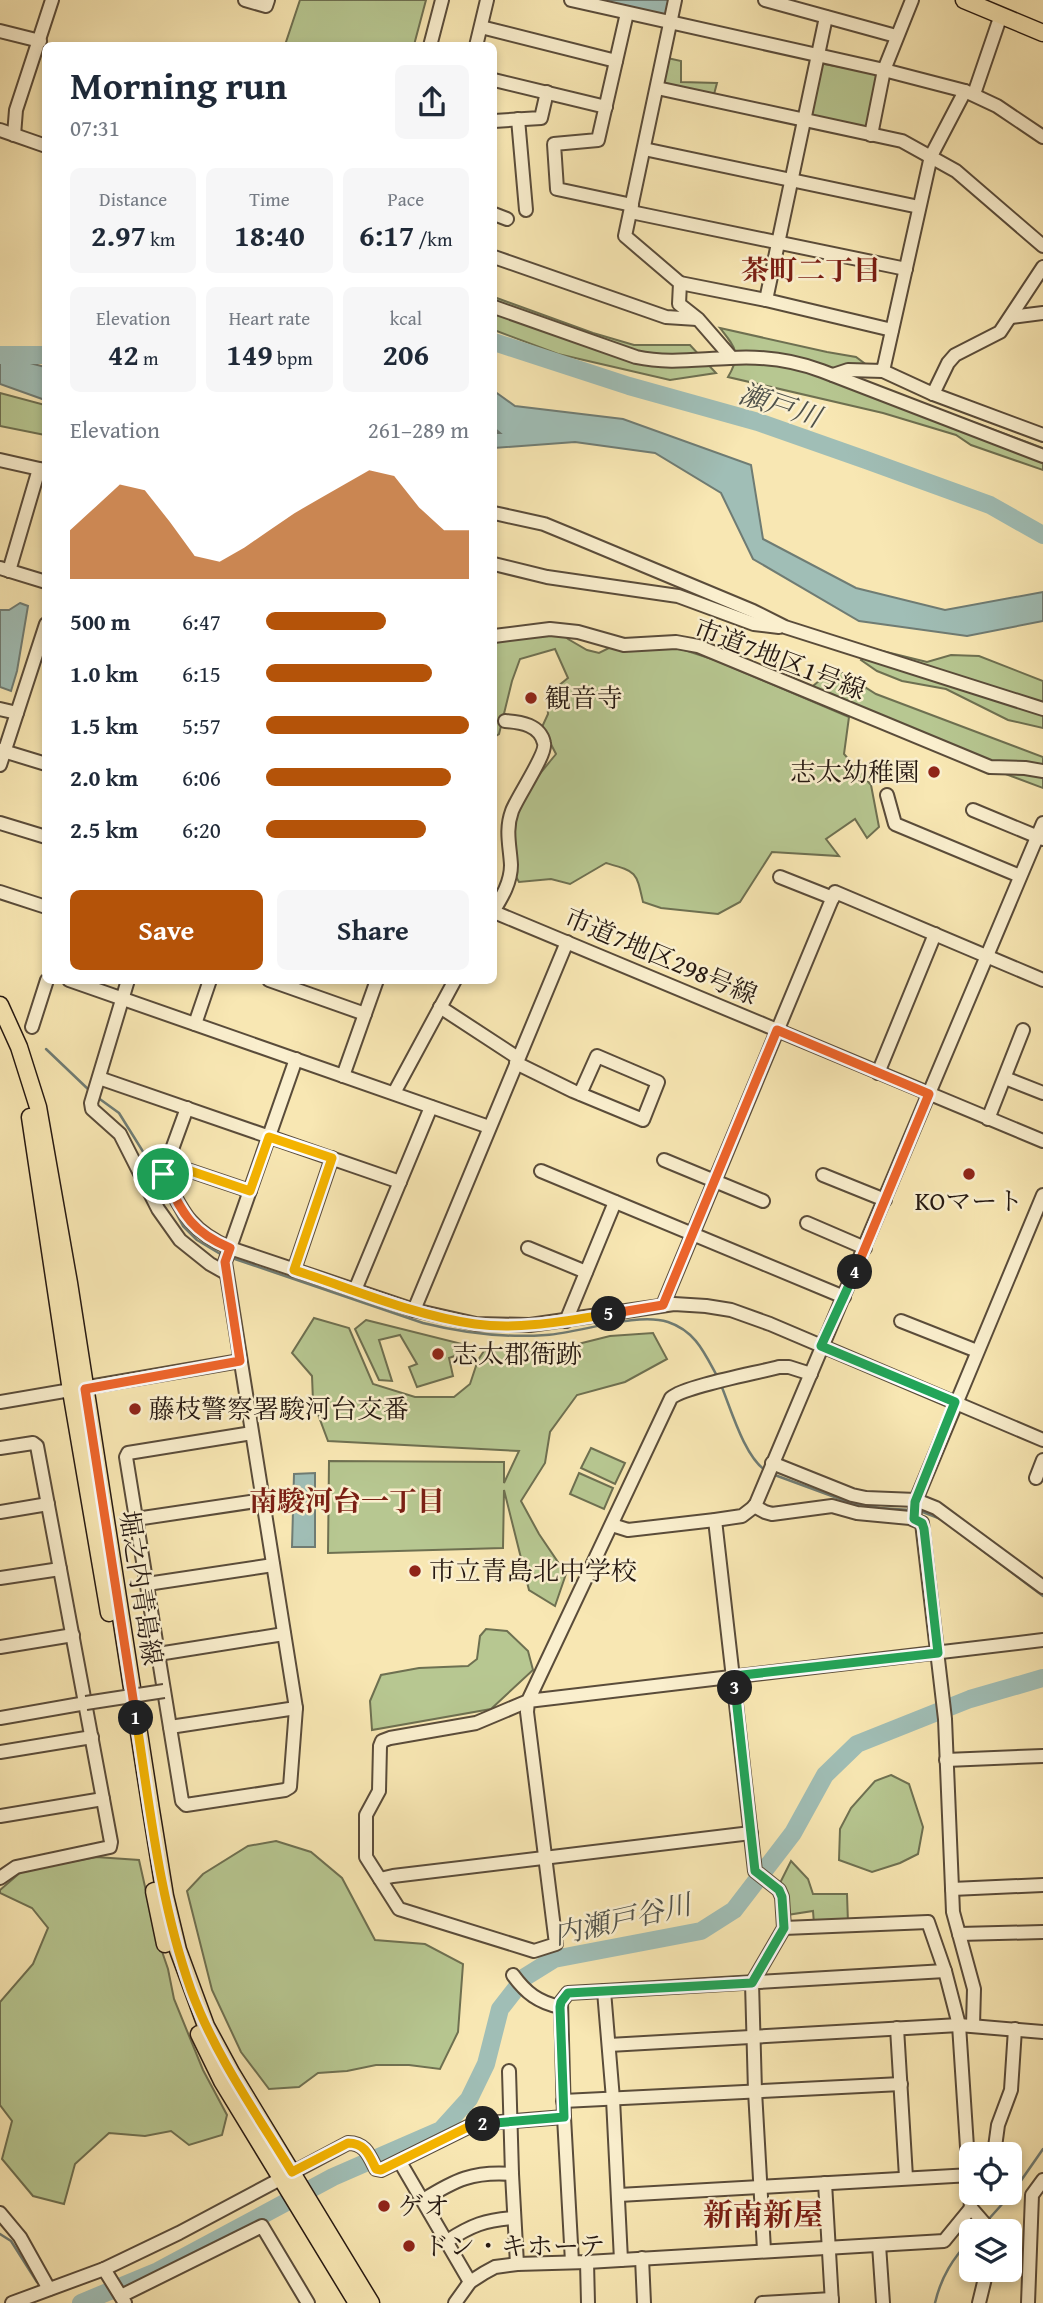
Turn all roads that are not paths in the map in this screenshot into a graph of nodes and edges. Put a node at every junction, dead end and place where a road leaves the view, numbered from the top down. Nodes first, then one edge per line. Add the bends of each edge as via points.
1 (52, 0) edge
2 (245, 0) edge
3 (268, 0) edge
4 (442, 0) edge
5 (487, 0) edge
6 (571, 0) edge
7 (675, 0) edge
8 (765, 0) edge
9 (912, 0) edge
10 (968, 1) edge
11 (627, 13) junction
12 (1001, 15) junction
13 (825, 16) junction
14 (671, 22) junction
15 (481, 27) junction
16 (0, 31) edge
17 (1043, 33) edge
18 (896, 36) junction
19 (40, 41) junction
20 (431, 42) edge
21 (477, 42) edge
22 (818, 55) junction
23 (616, 61) junction
24 (884, 70) junction
25 (497, 81) edge
26 (657, 88) junction
27 (547, 92) junction
28 (969, 93) junction
29 (606, 107) junction
30 (518, 119) junction
31 (497, 121) edge
32 (804, 121) junction
33 (0, 130) edge
34 (14, 135) junction
35 (871, 135) junction
36 (1043, 137) edge
37 (42, 145) edge
38 (644, 149) junction
39 (930, 156) junction
40 (791, 181) junction
41 (919, 207) junction
42 (631, 208) junction
43 (526, 210) dead end
44 (497, 215) edge
45 (507, 219) dead end
46 (778, 243) junction
47 (1043, 246) edge
48 (497, 258) edge
49 (1043, 267) edge
50 (905, 270) junction
51 (680, 283) junction
52 (766, 300) junction
53 (497, 308) edge
54 (1043, 313) edge
55 (1011, 317) junction
56 (698, 320) junction
57 (892, 330) junction
58 (731, 357) junction
59 (883, 371) junction
60 (833, 375) junction
61 (933, 394) junction
62 (1043, 435) edge
63 (1043, 456) edge
64 (0, 460) edge
65 (42, 470) edge
66 (497, 514) edge
67 (497, 565) edge
68 (4, 570) edge
69 (42, 581) edge
70 (785, 627) junction
71 (497, 636) edge
72 (41, 653) edge
73 (0, 709) edge
74 (1043, 709) edge
75 (17, 713) junction
76 (505, 722) dead end
77 (2, 751) edge
78 (42, 763) edge
79 (0, 765) edge
80 (1043, 771) edge
81 (887, 795) dead end
82 (973, 810) dead end
83 (0, 822) edge
84 (1043, 823) edge
85 (42, 836) edge
86 (1040, 838) edge
87 (1020, 876) junction
88 (780, 877) dead end
89 (0, 892) edge
90 (833, 898) junction
91 (42, 906) edge
92 (497, 906) edge
93 (497, 912) edge
94 (935, 934) junction
95 (567, 942) junction
96 (987, 957) junction
97 (1043, 981) edge
98 (46, 984) edge
99 (80, 984) edge
100 (127, 984) edge
101 (209, 984) edge
102 (280, 984) edge
103 (376, 984) edge
104 (453, 984) edge
105 (122, 999) junction
106 (0, 1005) edge
107 (440, 1007) junction
108 (365, 1014) junction
109 (195, 1024) junction
110 (32, 1027) dead end
111 (0, 1028) edge
112 (777, 1030) junction
113 (1023, 1030) dead end
114 (296, 1059) junction
115 (517, 1060) junction
116 (878, 1073) junction
117 (343, 1076) junction
118 (1005, 1078) junction
119 (97, 1082) junction
120 (394, 1093) junction
121 (1043, 1093) edge
122 (580, 1094) junction
123 (929, 1094) junction
124 (431, 1107) junction
125 (187, 1108) junction
126 (988, 1119) junction
127 (489, 1127) junction
128 (269, 1137) junction
129 (1043, 1141) edge
130 (332, 1158) junction
131 (664, 1160) dead end
132 (167, 1163) junction
133 (541, 1171) dead end
134 (823, 1175) dead end
135 (714, 1181) junction
136 (400, 1182) junction
137 (250, 1191) junction
138 (1043, 1195) edge
139 (885, 1200) junction
140 (763, 1201) dead end
141 (615, 1202) junction
142 (807, 1223) dead end
143 (692, 1234) junction
144 (528, 1248) dead end
145 (865, 1248) junction
146 (228, 1258) junction
147 (294, 1270) junction
148 (586, 1272) junction
149 (355, 1290) junction
150 (844, 1297) junction
151 (663, 1305) junction
152 (414, 1310) junction
153 (566, 1321) junction
154 (901, 1321) dead end
155 (821, 1346) junction
156 (976, 1352) junction
157 (240, 1361) junction
158 (811, 1374) junction
159 (78, 1390) junction
160 (0, 1402) edge
161 (955, 1402) junction
162 (252, 1433) junction
163 (1043, 1440) edge
164 (0, 1448) edge
165 (1043, 1460) edge
166 (771, 1464) junction
167 (1036, 1478) dead end
168 (263, 1500) junction
169 (915, 1501) junction
170 (48, 1504) junction
171 (754, 1506) junction
172 (0, 1512) edge
173 (136, 1519) junction
174 (914, 1519) junction
175 (715, 1520) junction
176 (612, 1525) junction
177 (273, 1565) junction
178 (60, 1569) junction
179 (0, 1578) edge
180 (146, 1584) junction
181 (1043, 1587) edge
182 (284, 1634) junction
183 (73, 1635) junction
184 (1043, 1640) edge
185 (0, 1647) edge
186 (938, 1653) junction
187 (158, 1654) junction
188 (734, 1676) junction
189 (164, 1691) junction
190 (85, 1700) junction
191 (528, 1701) junction
192 (296, 1708) junction
193 (0, 1709) edge
194 (0, 1718) edge
195 (170, 1727) junction
196 (92, 1737) junction
197 (0, 1752) edge
198 (1043, 1756) edge
199 (946, 1760) junction
200 (103, 1799) junction
201 (0, 1816) edge
202 (751, 1833) junction
203 (545, 1858) junction
204 (0, 1878) edge
205 (380, 1879) junction
206 (1043, 1885) edge
207 (952, 1889) junction
208 (784, 1928) junction
209 (1043, 1931) edge
210 (959, 1934) junction
211 (945, 1971) junction
212 (513, 1975) dead end
213 (752, 1983) junction
214 (604, 1991) junction
215 (560, 2007) junction
216 (959, 2025) junction
217 (973, 2025) junction
218 (897, 2028) junction
219 (1015, 2029) junction
220 (1043, 2032) edge
221 (753, 2037) junction
222 (609, 2045) junction
223 (509, 2071) dead end
224 (901, 2084) junction
225 (755, 2091) junction
226 (613, 2099) junction
227 (563, 2101) junction
228 (564, 2117) junction
229 (511, 2121) junction
230 (968, 2142) edge
231 (996, 2142) edge
232 (400, 2162) junction
233 (512, 2174) junction
234 (959, 2175) edge
235 (906, 2177) junction
236 (1043, 2180) edge
237 (290, 2181) junction
238 (825, 2183) junction
239 (761, 2186) junction
240 (619, 2195) junction
241 (423, 2200) junction
242 (304, 2203) junction
243 (974, 2205) edge
244 (0, 2213) edge
245 (975, 2213) junction
246 (514, 2218) junction
247 (980, 2219) edge
248 (447, 2241) junction
249 (879, 2245) junction
250 (829, 2246) junction
251 (764, 2250) junction
252 (642, 2258) junction
253 (621, 2260) junction
254 (572, 2262) junction
255 (587, 2262) junction
256 (517, 2264) junction
257 (107, 2274) junction
258 (470, 2282) junction
259 (985, 2282) edge
260 (50, 2289) junction
261 (123, 2300) edge
262 (832, 2301) edge
263 (12, 2303) edge
264 (308, 2303) edge
265 (357, 2303) edge
266 (370, 2303) edge
267 (455, 2303) edge
268 (589, 2303) edge
269 (644, 2303) edge
270 (762, 2303) edge
271 (883, 2303) edge
272 (979, 2303) edge
273 (1028, 2303) edge

1 - 19 street
2 - 3 street via 266,6
4 - 20 street
5 - 15 street
6 - 11 street
7 - 14 street
8 - 13 street
9 - 18 street
10 - 12 main road
11 - 14 street
11 - 23 street
12 - 17 main road
12 - 28 street
13 - 18 street
13 - 22 street
14 - 22 street
14 - 26 street
15 - 21 street
15 - 23 street
16 - 19 street
18 - 24 street
19 - 34 street via 16,110
22 - 24 street
22 - 32 street
23 - 29 street
24 - 28 street
24 - 35 street
25 - 27 street
26 - 32 street
26 - 38 street
27 - 29 street
27 - 30 street via 541,118
28 - 36 street
28 - 39 street
29 - 42 street via 598,140 554,145 557,189
30 - 31 street
30 - 43 street
32 - 35 street
32 - 40 street
33 - 34 street
34 - 37 street
35 - 39 street via 902,141
38 - 40 street
38 - 42 street
39 - 41 street
39 - 47 street via 971,182
40 - 41 street
40 - 46 street
41 - 50 street
42 - 46 street
42 - 51 street via 625,236
44 - 45 street
46 - 50 street
46 - 52 street
48 - 56 street via 666,317
49 - 55 street
50 - 57 street
51 - 52 street
51 - 56 street via 679,304
52 - 57 street
53 - 58 street via 636,357 678,362
54 - 55 street
55 - 61 street via 1000,332 955,355
56 - 58 street
57 - 59 street
58 - 60 street via 789,361
59 - 60 street via 848,370
59 - 61 street
60 - 63 street
61 - 62 street
64 - 65 street
65 - 68 street
66 - 70 street via 544,524
67 - 70 street via 547,577 678,596 754,624
68 - 69 street
70 - 74 street
71 - 80 street, 市道7地区1号線 via 550,629 624,645 676,642 698,646 990,767
72 - 75 street
73 - 75 street
75 - 77 street
76 - 92 street via 536,729 544,744 511,813 511,868
77 - 78 street
77 - 79 street
81 - 87 street via 895,824
82 - 86 street
83 - 85 street
84 - 86 street
86 - 87 street
87 - 96 street
88 - 90 street
89 - 91 street
90 - 94 street via 835,892
90 - 112 street
93 - 95 street, 市道7地区298号線
94 - 96 street
94 - 116 street
95 - 112 street, 市道7地区298号線
95 - 115 street
96 - 97 street
96 - 123 street
98 - 110 street
99 - 105 street
100 - 105 street
101 - 109 street
102 - 108 street
103 - 108 street
104 - 107 street
105 - 109 street
105 - 119 street
106 - 159 main road, 堀之内青島線 via 38,1107
107 - 115 street
107 - 120 street
108 - 117 street
109 - 114 street
111 - 159 main road, 堀之内青島線 via 28,1107
112 - 116 street, 市道7地区298号線
112 - 135 street
113 - 118 street
114 - 117 street
114 - 128 street
115 - 122 street
115 - 127 street
116 - 123 street, 市道7地区298号線
117 - 120 street
118 - 121 street
118 - 126 street
119 - 125 street
119 - 146 street via 92,1109 120,1134 167,1225 210,1264
120 - 124 street
122 - 122 street via 597,1056 658,1082 643,1120
123 - 126 street, 市道7地区298号線
123 - 139 street
124 - 127 street
124 - 136 street
125 - 128 street
125 - 132 street
126 - 129 street, 市道7地区298号線
127 - 152 street
128 - 130 street
128 - 137 street
130 - 136 street
130 - 147 street
131 - 135 street
132 - 137 street
132 - 146 street via 163,1174 181,1211
133 - 141 street
134 - 139 street
135 - 140 street
135 - 143 street
136 - 149 street
137 - 146 street
138 - 156 street
139 - 145 street
141 - 143 street
141 - 148 street
142 - 145 street
143 - 150 street
143 - 151 street
144 - 148 street
145 - 150 street
146 - 147 street
146 - 157 street
147 - 149 street
148 - 153 street
149 - 152 street
150 - 155 street
151 - 153 street
151 - 155 street via 731,1310
152 - 153 street via 476,1324
154 - 156 street
155 - 158 street
155 - 161 street
156 - 161 street
157 - 159 street
157 - 162 street
158 - 166 street
158 - 176 street via 779,1367 674,1394
159 - 160 street
159 - 237 main road, 堀之内青島線 via 168,1955 222,2081
161 - 163 street
161 - 169 street
162 - 168 street
162 - 173 street via 128,1452
164 - 170 street via 37,1446
165 - 167 street
166 - 169 street via 852,1495
166 - 171 street
168 - 173 street
168 - 177 street
169 - 174 street
169 - 181 street via 936,1508
170 - 172 street
170 - 178 street
171 - 174 street via 772,1514 832,1506
171 - 175 street via 742,1516
173 - 180 street
174 - 186 street via 924,1529
175 - 176 street via 628,1530
175 - 188 street
176 - 191 street
177 - 180 street
177 - 182 street
178 - 179 street
178 - 183 street
180 - 187 street
182 - 187 street
182 - 192 street
183 - 185 street
183 - 190 street
184 - 186 street
186 - 188 street
186 - 199 street
187 - 189 street
188 - 191 street
188 - 202 street
189 - 190 street, bridge
189 - 195 street
190 - 193 street
190 - 194 street
190 - 196 street
191 - 203 street
191 - 205 street via 476,1723 383,1741 379,1791 366,1815 366,1857
192 - 195 street
192 - 195 street via 290,1787 273,1792 186,1805 181,1801
196 - 197 street
196 - 200 street
198 - 199 street
199 - 207 street
200 - 201 street
200 - 204 street via 110,1847 16,1867
202 - 203 street
202 - 208 street via 755,1871 779,1890
203 - 205 street
203 - 205 street via 556,1944 534,1951 399,1909
206 - 207 street
207 - 210 street
208 - 211 street via 928,1923
208 - 213 street
209 - 210 street
210 - 217 street via 974,1989
211 - 213 street
211 - 216 street
212 - 215 street via 536,1999
213 - 214 street
213 - 221 street
214 - 215 street via 568,1993
214 - 222 street
215 - 227 street
216 - 217 street
216 - 218 street
216 - 230 street
217 - 219 street
218 - 221 street
218 - 224 street
219 - 220 street
219 - 231 street via 1011,2090
221 - 222 street
221 - 225 street
222 - 226 street
223 - 229 street
224 - 225 street
224 - 235 street
225 - 226 street
225 - 239 street
226 - 227 street
226 - 240 street
227 - 228 street
228 - 229 street
228 - 254 street
229 - 232 street via 468,2127
229 - 233 street
232 - 237 street via 376,2169 366,2150 348,2143
232 - 241 street
233 - 241 street via 476,2174 453,2181
233 - 246 street
234 - 235 street
235 - 238 street
236 - 273 street via 1032,2195
237 - 242 main road, 堀之内青島線
237 - 257 street via 179,2233
238 - 239 street
238 - 250 street
239 - 240 street
239 - 251 street
240 - 253 street
241 - 248 street
242 - 265 main road, 堀之内青島線
242 - 266 main road, 堀之内青島線
243 - 245 street
244 - 260 street via 20,2237
245 - 247 street
245 - 249 street via 944,2241
246 - 248 street via 470,2226
246 - 256 street
248 - 258 street
249 - 250 street
249 - 271 street
250 - 251 street
250 - 262 street
251 - 252 street
252 - 253 street
252 - 269 street
253 - 255 street
254 - 255 street
254 - 256 street
255 - 268 street
256 - 258 street via 495,2267
257 - 260 street
257 - 261 street
258 - 267 street
259 - 272 street
260 - 263 street
261 - 264 street via 262,2226
262 - 270 street

